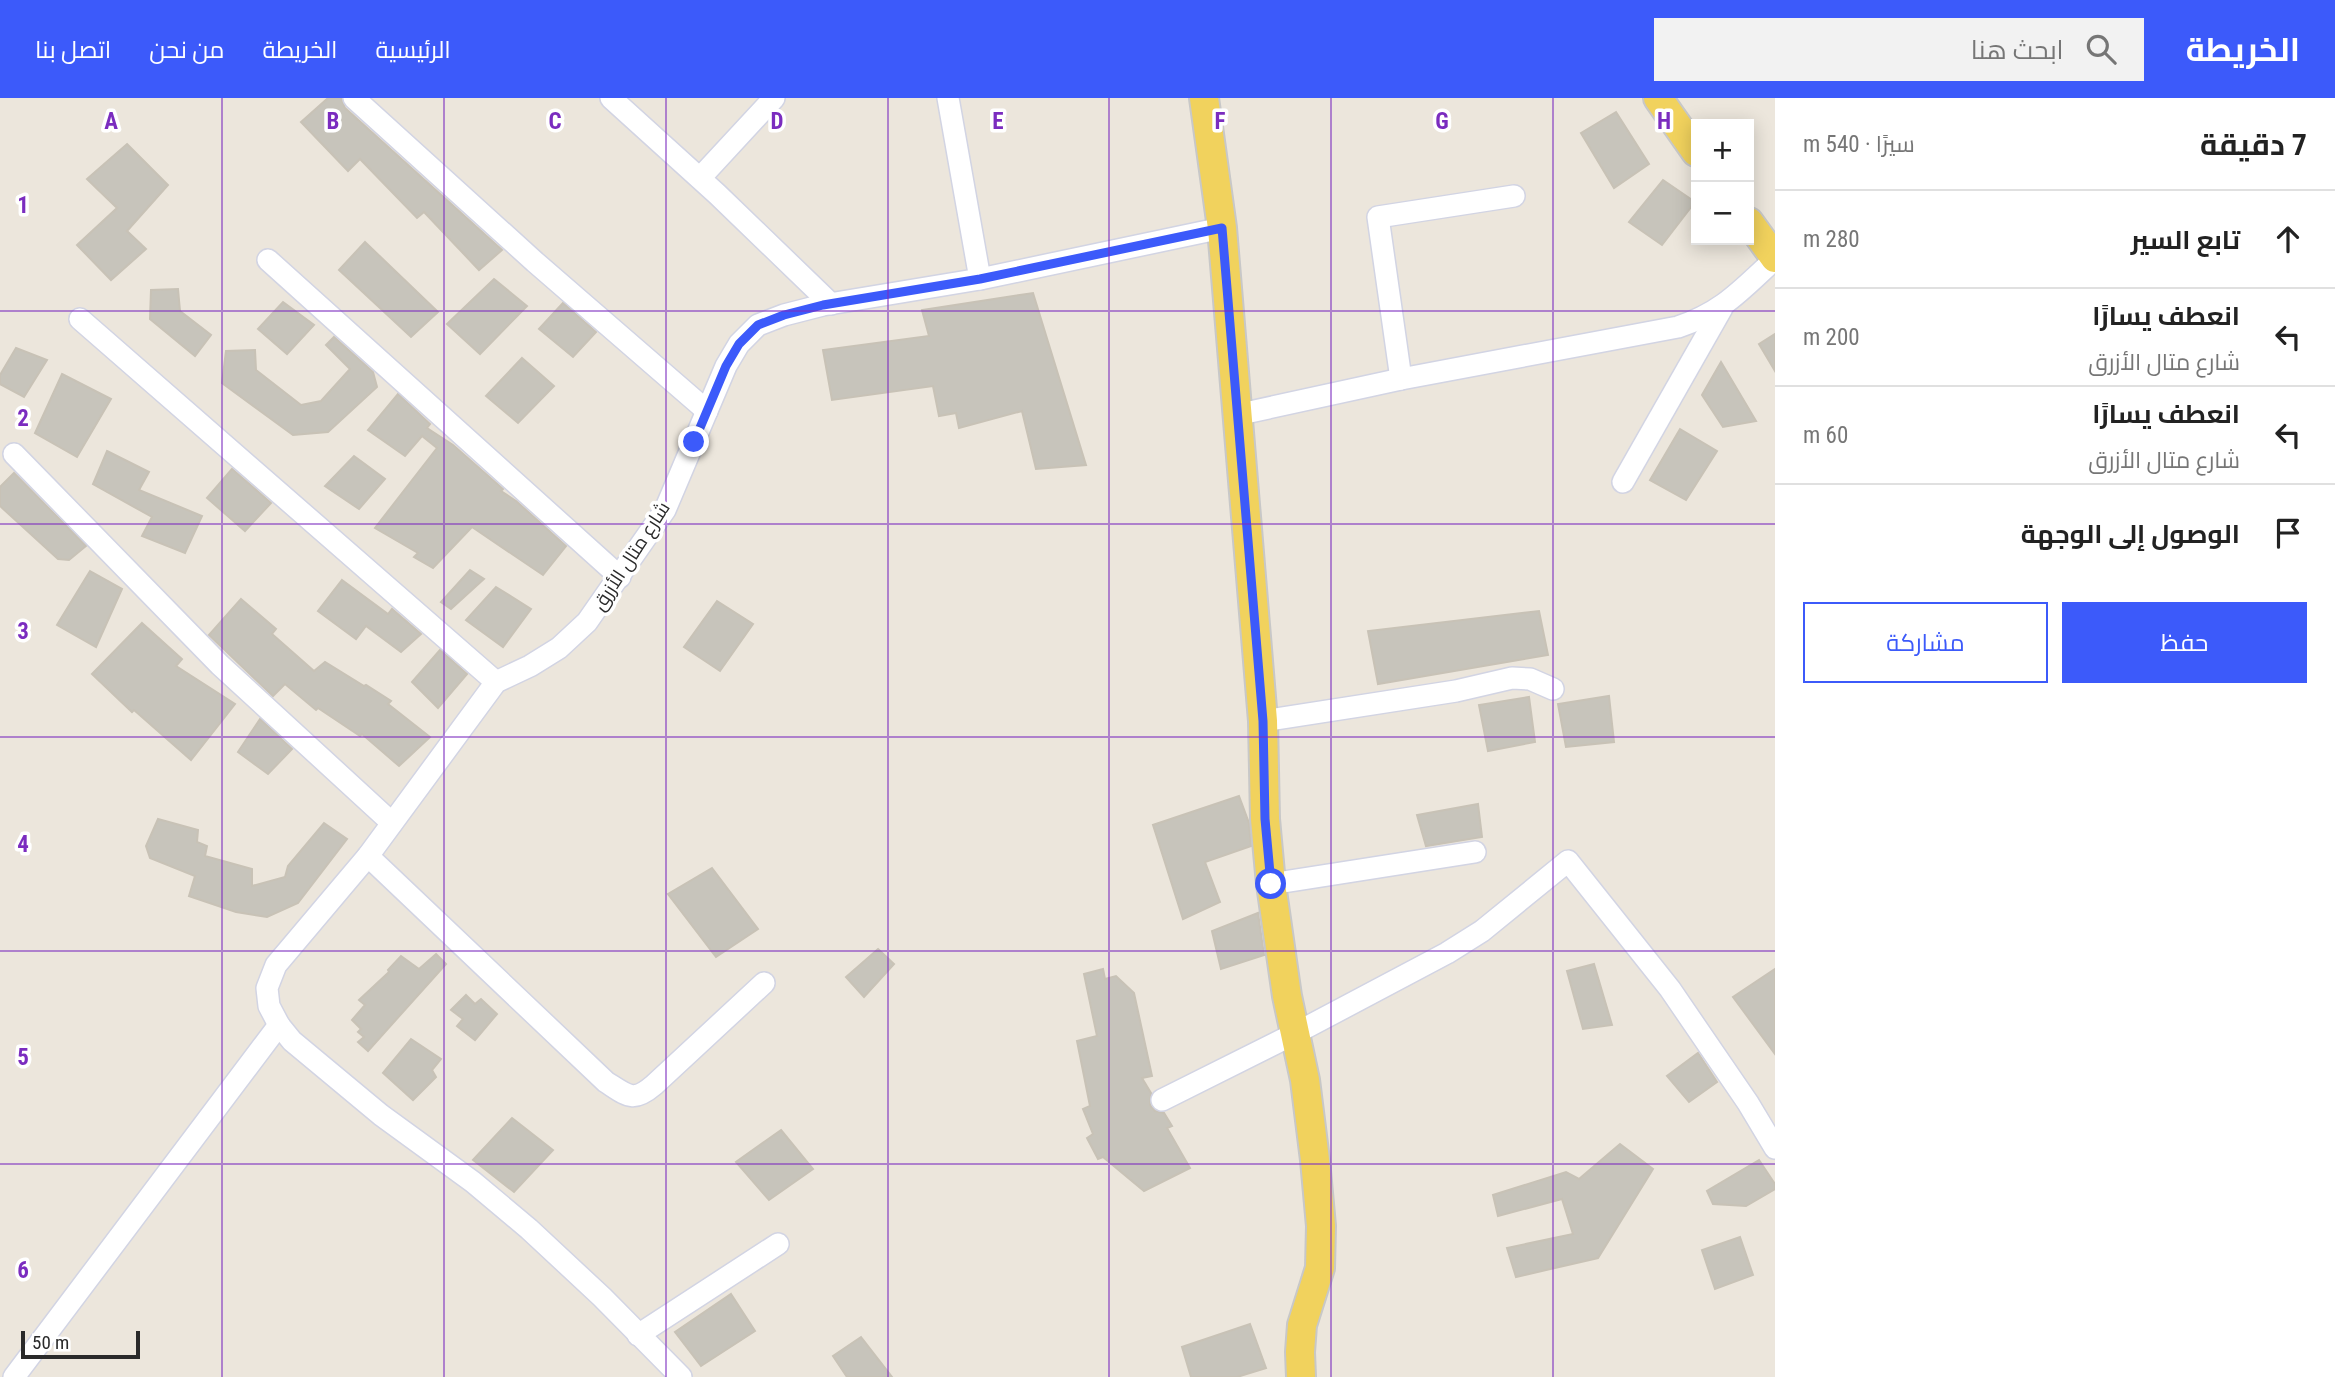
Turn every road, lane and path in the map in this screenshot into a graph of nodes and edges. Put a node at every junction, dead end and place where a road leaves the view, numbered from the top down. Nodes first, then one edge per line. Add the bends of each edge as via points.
1 (355, 98) edge
2 (611, 98) edge
3 (774, 98) edge
4 (948, 98) edge
5 (1204, 98) edge
6 (1658, 98) edge
7 (1691, 145) edge
8 (700, 178) junction
9 (1514, 196) dead end
10 (1222, 228) junction
11 (1754, 229) edge
12 (1775, 258) edge
13 (268, 260) dead end
14 (980, 279) junction
15 (831, 304) junction
16 (1723, 307) junction
17 (80, 319) dead end
18 (1401, 379) junction
19 (707, 411) junction
20 (1236, 415) junction
21 (14, 454) dead end
22 (1623, 482) dead end
23 (620, 577) junction
24 (496, 682) junction
25 (1553, 689) dead end
26 (1263, 721) junction
27 (392, 823) junction
28 (1475, 852) dead end
29 (368, 856) junction
30 (1271, 884) junction
31 (764, 983) dead end
32 (279, 1025) junction
33 (1296, 1033) junction
34 (1162, 1100) dead end
35 (1775, 1148) edge
36 (778, 1244) dead end
37 (638, 1335) junction
38 (14, 1377) edge
39 (681, 1377) edge
40 (1301, 1377) edge

1 - 19 street
2 - 8 street
3 - 8 street
4 - 14 street
5 - 10 main road
6 - 7 main road
8 - 15 street
9 - 18 street via 1378,217
10 - 14 street, شارع متال الأزرق
10 - 20 main road
11 - 12 main road
12 - 16 street
13 - 23 street
14 - 15 street, شارع متال الأزرق
15 - 19 street, شارع متال الأزرق via 758,325 739,344
16 - 18 street via 1678,327
16 - 22 street
17 - 24 street
18 - 20 street
19 - 23 street, شارع متال الأزرق via 665,510
20 - 26 main road
21 - 27 street via 220,665
23 - 24 street, شارع متال الأزرق via 587,622 559,648
24 - 27 street
25 - 26 street via 1512,678
26 - 30 main road
27 - 29 street
28 - 30 street
29 - 31 street via 606,1082 632,1097 654,1085
29 - 32 street via 276,965 267,988 269,1006
30 - 33 main road
32 - 37 street via 314,1061 528,1229
32 - 38 street
33 - 34 street
33 - 35 street via 1482,931 1568,861 1670,989
33 - 40 main road via 1315,1160 1321,1246 1320,1268 1302,1325
36 - 37 street
37 - 39 street

